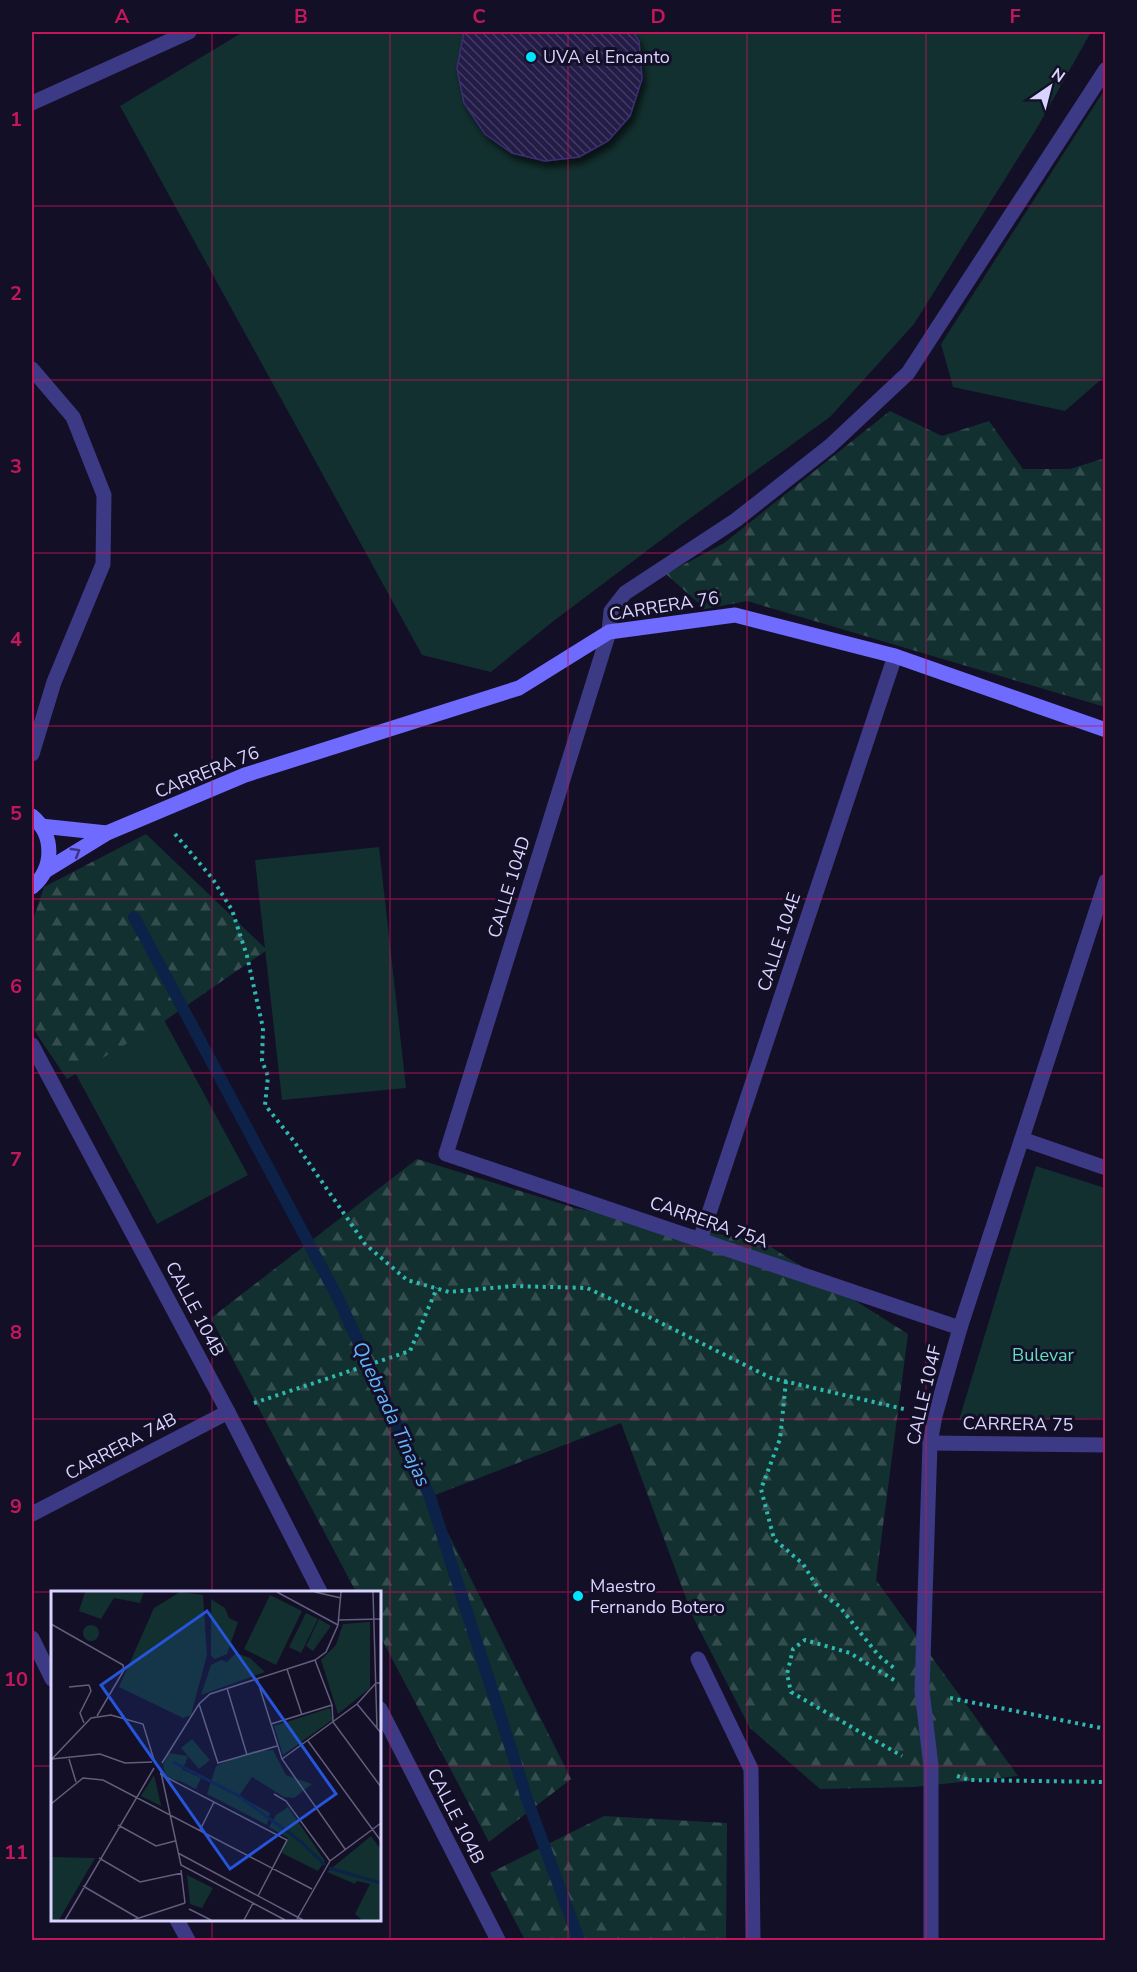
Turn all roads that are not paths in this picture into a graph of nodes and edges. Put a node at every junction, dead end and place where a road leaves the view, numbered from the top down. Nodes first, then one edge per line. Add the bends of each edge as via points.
1 (189, 32) edge
2 (1106, 69) edge
3 (32, 103) edge
4 (32, 369) edge
5 (609, 632) junction
6 (895, 656) junction
7 (1106, 730) edge
8 (32, 754) edge
9 (36, 821) edge
10 (107, 833) junction
11 (45, 871) junction
12 (1106, 881) edge
13 (32, 886) edge
14 (32, 1045) edge
15 (1022, 1139) junction
16 (446, 1154) joint
17 (1106, 1168) edge
18 (700, 1240) junction
19 (960, 1328) junction
20 (228, 1412) junction
21 (930, 1443) junction
22 (1106, 1445) edge
23 (32, 1514) edge
24 (319, 1591) edge
25 (32, 1638) edge
26 (698, 1659) dead end
27 (51, 1677) edge
28 (381, 1711) edge
29 (178, 1921) edge
30 (188, 1941) edge
31 (498, 1941) edge
32 (753, 1941) edge
33 (931, 1941) edge

1 - 3 street
2 - 5 street, CALLE 104D via 908,373 830,446 736,520 625,592 611,611
4 - 8 street via 73,417 104,495 103,564 54,682
5 - 6 main road, CARRERA 76 via 735,615
5 - 10 main road, CARRERA 76 via 519,688 245,775
5 - 16 street, CALLE 104D
6 - 7 main road, CARRERA 76
6 - 18 street, CALLE 104E
9 - 10 main road, CARRERA 76
9 - 11 main road via 49,848
11 -> 10 main road, CARRERA 76
11 - 13 main road, CARRERA 76
12 - 15 street, CALLE 104F
14 - 20 street, CALLE 104B
15 - 17 street
15 - 19 street, CALLE 104F
16 - 18 street, CARRERA 75A
18 - 19 street, CARRERA 75A
19 - 21 street, CALLE 104F
20 - 23 street, CARRERA 74B
20 - 24 street, CALLE 104B
21 - 22 street, CARRERA 75
21 - 33 street, CALLE 104F via 922,1691 931,1766
25 - 27 street
26 - 32 street via 751,1769
28 - 31 street, CALLE 104B
29 - 30 street

